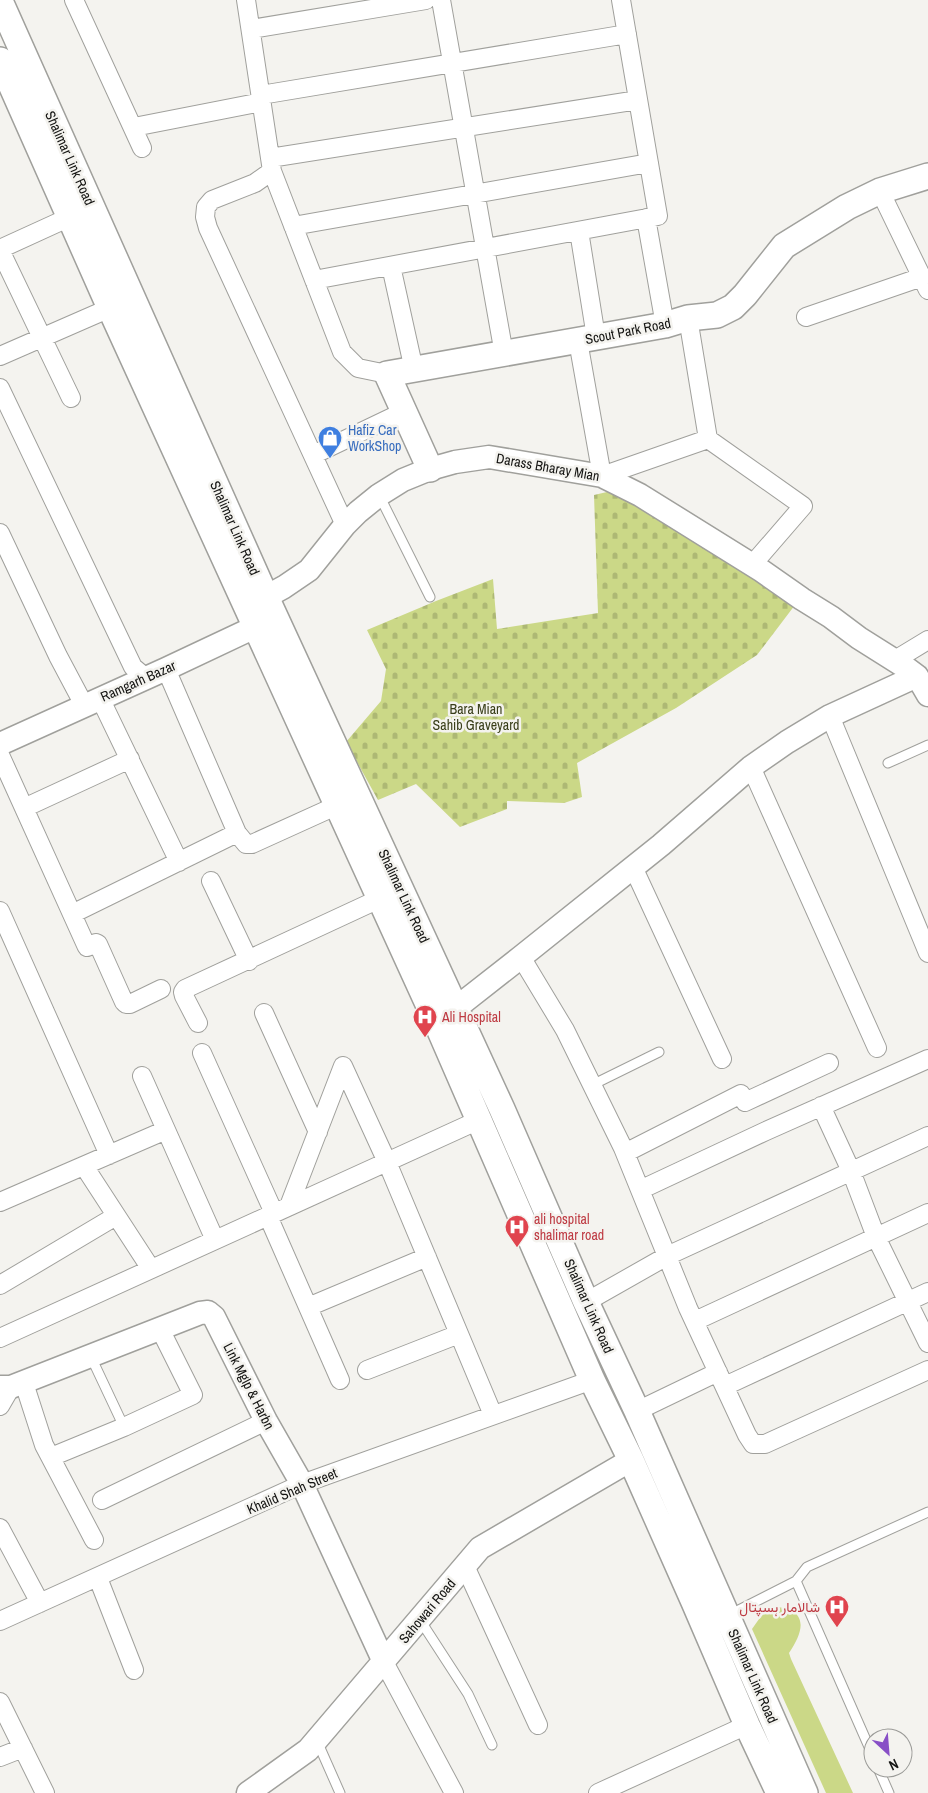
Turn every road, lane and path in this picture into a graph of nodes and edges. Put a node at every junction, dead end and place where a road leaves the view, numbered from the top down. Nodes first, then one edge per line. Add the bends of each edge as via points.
1 (0, 0) edge
2 (74, 0) edge
3 (246, 0) edge
4 (426, 0) edge
5 (441, 0) edge
6 (621, 0) edge
7 (251, 28) junction
8 (627, 34) junction
9 (0, 60) edge
10 (452, 63) junction
11 (261, 99) junction
12 (638, 100) junction
13 (134, 127) junction
14 (464, 128) junction
15 (142, 148) dead end
16 (649, 163) junction
17 (271, 165) junction
18 (928, 176) edge
19 (880, 191) junction
20 (476, 194) junction
21 (70, 217) junction
22 (646, 218) junction
23 (293, 226) junction
24 (579, 231) junction
25 (485, 248) junction
26 (0, 249) edge
27 (392, 266) junction
28 (314, 280) junction
29 (925, 283) edge
30 (110, 308) junction
31 (806, 317) dead end
32 (676, 322) junction
33 (42, 338) junction
34 (587, 339) junction
35 (504, 354) junction
36 (0, 356) edge
37 (414, 370) junction
38 (387, 374) junction
39 (0, 388) edge
40 (71, 398) dead end
41 (405, 411) junction
42 (708, 439) junction
43 (313, 455) junction
44 (430, 469) junction
45 (602, 476) junction
46 (379, 495) junction
47 (345, 525) junction
48 (0, 533) edge
49 (752, 565) junction
50 (430, 597) dead end
51 (261, 612) junction
52 (928, 640) edge
53 (156, 674) junction
54 (914, 674) edge
55 (92, 702) junction
56 (830, 716) junction
57 (0, 744) edge
58 (928, 745) edge
59 (0, 755) edge
60 (130, 759) junction
61 (888, 763) dead end
62 (752, 767) junction
63 (338, 806) junction
64 (24, 808) junction
65 (237, 834) junction
66 (179, 862) junction
67 (633, 866) junction
68 (210, 881) dead end
69 (379, 899) junction
70 (0, 911) edge
71 (72, 914) junction
72 (928, 953) edge
73 (521, 958) junction
74 (249, 961) junction
75 (161, 989) dead end
76 (264, 1012) dead end
77 (445, 1013) junction
78 (198, 1023) dead end
79 (877, 1048) dead end
80 (202, 1052) dead end
81 (659, 1052) dead end
82 (722, 1059) dead end
83 (928, 1059) edge
84 (829, 1063) dead end
85 (142, 1076) dead end
86 (592, 1085) junction
87 (821, 1106) junction
88 (479, 1120) junction
89 (166, 1130) junction
90 (318, 1132) junction
91 (928, 1136) edge
92 (625, 1153) junction
93 (108, 1155) junction
94 (387, 1162) junction
95 (84, 1166) junction
96 (851, 1171) junction
97 (640, 1190) junction
98 (0, 1202) edge
99 (277, 1212) junction
100 (928, 1213) edge
101 (116, 1216) junction
102 (876, 1237) junction
103 (215, 1240) junction
104 (667, 1256) junction
105 (427, 1257) junction
106 (151, 1269) junction
107 (0, 1285) edge
108 (928, 1292) edge
109 (586, 1302) junction
110 (908, 1302) junction
111 (308, 1307) junction
112 (694, 1321) junction
113 (160, 1329) junction
114 (459, 1334) junction
115 (0, 1338) edge
116 (928, 1344) edge
117 (91, 1356) junction
118 (367, 1370) dead end
119 (928, 1370) edge
120 (722, 1379) junction
121 (340, 1380) dead end
122 (592, 1380) junction
123 (12, 1386) edge
124 (0, 1406) edge
125 (637, 1412) junction
126 (493, 1415) junction
127 (266, 1421) junction
128 (124, 1427) junction
129 (51, 1458) junction
130 (631, 1460) junction
131 (302, 1484) junction
132 (102, 1500) dead end
133 (928, 1512) edge
134 (0, 1528) edge
135 (94, 1540) dead end
136 (465, 1566) junction
137 (98, 1578) junction
138 (796, 1581) junction
139 (717, 1592) junction
140 (694, 1602) junction
141 (40, 1603) junction
142 (727, 1616) junction
143 (420, 1620) junction
144 (0, 1621) edge
145 (384, 1662) junction
146 (134, 1670) dead end
147 (0, 1702) edge
148 (747, 1724) junction
149 (538, 1725) dead end
150 (863, 1733) edge
151 (317, 1740) junction
152 (492, 1745) dead end
153 (23, 1748) junction
154 (0, 1756) edge
155 (882, 1778) edge
156 (252, 1792) edge
157 (45, 1793) edge
158 (340, 1793) edge
159 (454, 1793) edge
160 (598, 1793) edge
161 (779, 1793) edge
162 (805, 1793) edge
163 (889, 1793) edge

1 - 51 main road, Shalimar Link Road
2 - 13 street
3 - 7 street
4 - 7 street
5 - 10 street
6 - 8 street
7 - 11 street
8 - 10 street
8 - 12 street
9 - 21 main road, Shalimar Link Road
10 - 11 street
10 - 14 street
11 - 13 street
11 - 17 street
12 - 14 street
12 - 16 street
13 - 15 street
14 - 17 street
14 - 20 street
16 - 20 street
16 - 22 street via 658,216
17 - 23 street
17 - 43 street via 255,183 212,200 206,207 205,217
18 - 19 main road, Scout Park Road
19 - 29 street
19 - 32 main road, Scout Park Road via 847,206 784,246 733,307 717,315
20 - 23 street
20 - 25 street
21 - 26 street
21 - 30 main road, Shalimar Link Road
22 - 24 street
22 - 32 street
23 - 28 street
24 - 25 street
24 - 34 street
25 - 27 street
25 - 35 street
26 - 33 street
27 - 28 street
27 - 37 street
28 - 38 street via 342,352 358,368
29 - 31 street
30 - 33 street
30 - 51 main road, Shalimar Link Road
32 - 34 main road, Scout Park Road
32 - 42 street
33 - 36 street
33 - 40 street
34 - 35 main road, Scout Park Road
34 - 45 street
35 - 37 main road, Scout Park Road
37 - 38 main road, Scout Park Road
38 - 41 main road
39 - 53 street via 132,667
41 - 43 street
41 - 44 main road
42 - 45 street
42 - 49 street via 803,506
43 - 47 street
44 - 45 street, Darass Bharay Mian via 489,457
44 - 46 street, Darass Bharay Mian
45 - 49 street, Darass Bharay Mian via 640,495
46 - 47 street, Darass Bharay Mian
46 - 50 lane
47 - 51 street, Darass Bharay Mian via 309,570 284,588
48 - 55 street via 58,656
49 - 54 street, Darass Bharay Mian
51 - 53 street, Ramgarh Bazar
51 - 63 main road, Shalimar Link Road
51 - 77 main road, Shalimar Link Road
52 - 54 street
53 - 55 street, Ramgarh Bazar
53 - 65 street
54 - 56 street
55 - 57 street, Ramgarh Bazar
55 - 60 street
56 - 62 street
56 - 72 street
58 - 61 lane
59 - 64 street
60 - 64 street
60 - 66 street
62 - 67 street
62 - 79 street
63 - 65 street via 252,844 246,844
63 - 69 main road, Shalimar Link Road
64 - 71 street
65 - 66 street
66 - 71 street
67 - 73 street
67 - 82 street
68 - 74 street
69 - 74 street
69 - 77 main road, Shalimar Link Road
70 - 93 street
71 - 75 street via 87,947 98,944 126,1004
73 - 77 street
73 - 86 street via 565,1030
74 - 78 street via 183,992
76 - 90 street
77 - 88 main road, Shalimar Link Road
77 - 109 main road, Shalimar Link Road via 502,1109
80 - 99 street
81 - 86 lane
83 - 87 street
84 - 92 street via 745,1102 741,1094
85 - 89 street
86 - 92 street
87 - 96 street
87 - 97 street
88 - 94 street
88 - 122 main road, Shalimar Link Road
89 - 93 street
89 - 103 street
90 - 94 street via 343,1066
90 - 99 street
91 - 96 street
92 - 97 street
93 - 95 street
94 - 99 street
94 - 105 street
95 - 98 street
95 - 101 street
96 - 102 street
96 - 104 street
97 - 104 street
99 - 103 street
99 - 111 street
100 - 102 street
101 - 106 street
101 - 107 street
102 - 110 street
102 - 112 street
103 - 106 street
104 - 109 street
104 - 112 street
105 - 111 street
105 - 114 street
106 - 115 street
108 - 110 street
109 - 125 main road, Shalimar Link Road
110 - 116 street
110 - 120 street
111 - 121 street
112 - 120 street
113 - 117 street, Link Mglp & Harbn
113 - 127 street, Link Mglp & Harbn via 208,1312 214,1317
113 - 128 street via 193,1395
114 - 118 street
114 - 126 street
117 - 123 street, Link Mglp & Harbn
117 - 128 lane
119 - 120 street via 765,1444 753,1444 750,1440
120 - 125 street
122 - 126 street, Khalid Shah Street
122 - 130 main road, Shalimar Link Road
123 - 124 street
123 - 129 street
125 - 139 main road, Shalimar Link Road
126 - 131 street, Khalid Shah Street
127 - 131 street, Link Mglp & Harbn
127 - 132 street
128 - 129 street
129 - 135 street
130 - 136 street, Sahowari Road via 480,1548
130 - 140 main road, Shalimar Link Road
131 - 137 street, Khalid Shah Street
131 - 145 street, Link Mglp & Harbn
133 - 138 lane via 807,1567
134 - 141 street
136 - 143 street, Sahowari Road
136 - 149 street
137 - 141 street, Khalid Shah Street
137 - 146 street
138 - 142 lane
138 - 150 lane
139 - 140 main road
139 - 142 main road, Shalimar Link Road
140 - 148 main road, Shalimar Link Road
141 - 144 street, Khalid Shah Street
142 - 162 main road, Shalimar Link Road
143 - 145 street, Sahowari Road
143 - 152 lane via 468,1694
145 - 151 street, Sahowari Road
145 - 159 street
147 - 153 street
148 - 160 street
148 - 161 main road, Shalimar Link Road
151 - 156 street, Sahowari Road
151 - 158 lane
153 - 154 street
153 - 157 street
155 - 163 lane

